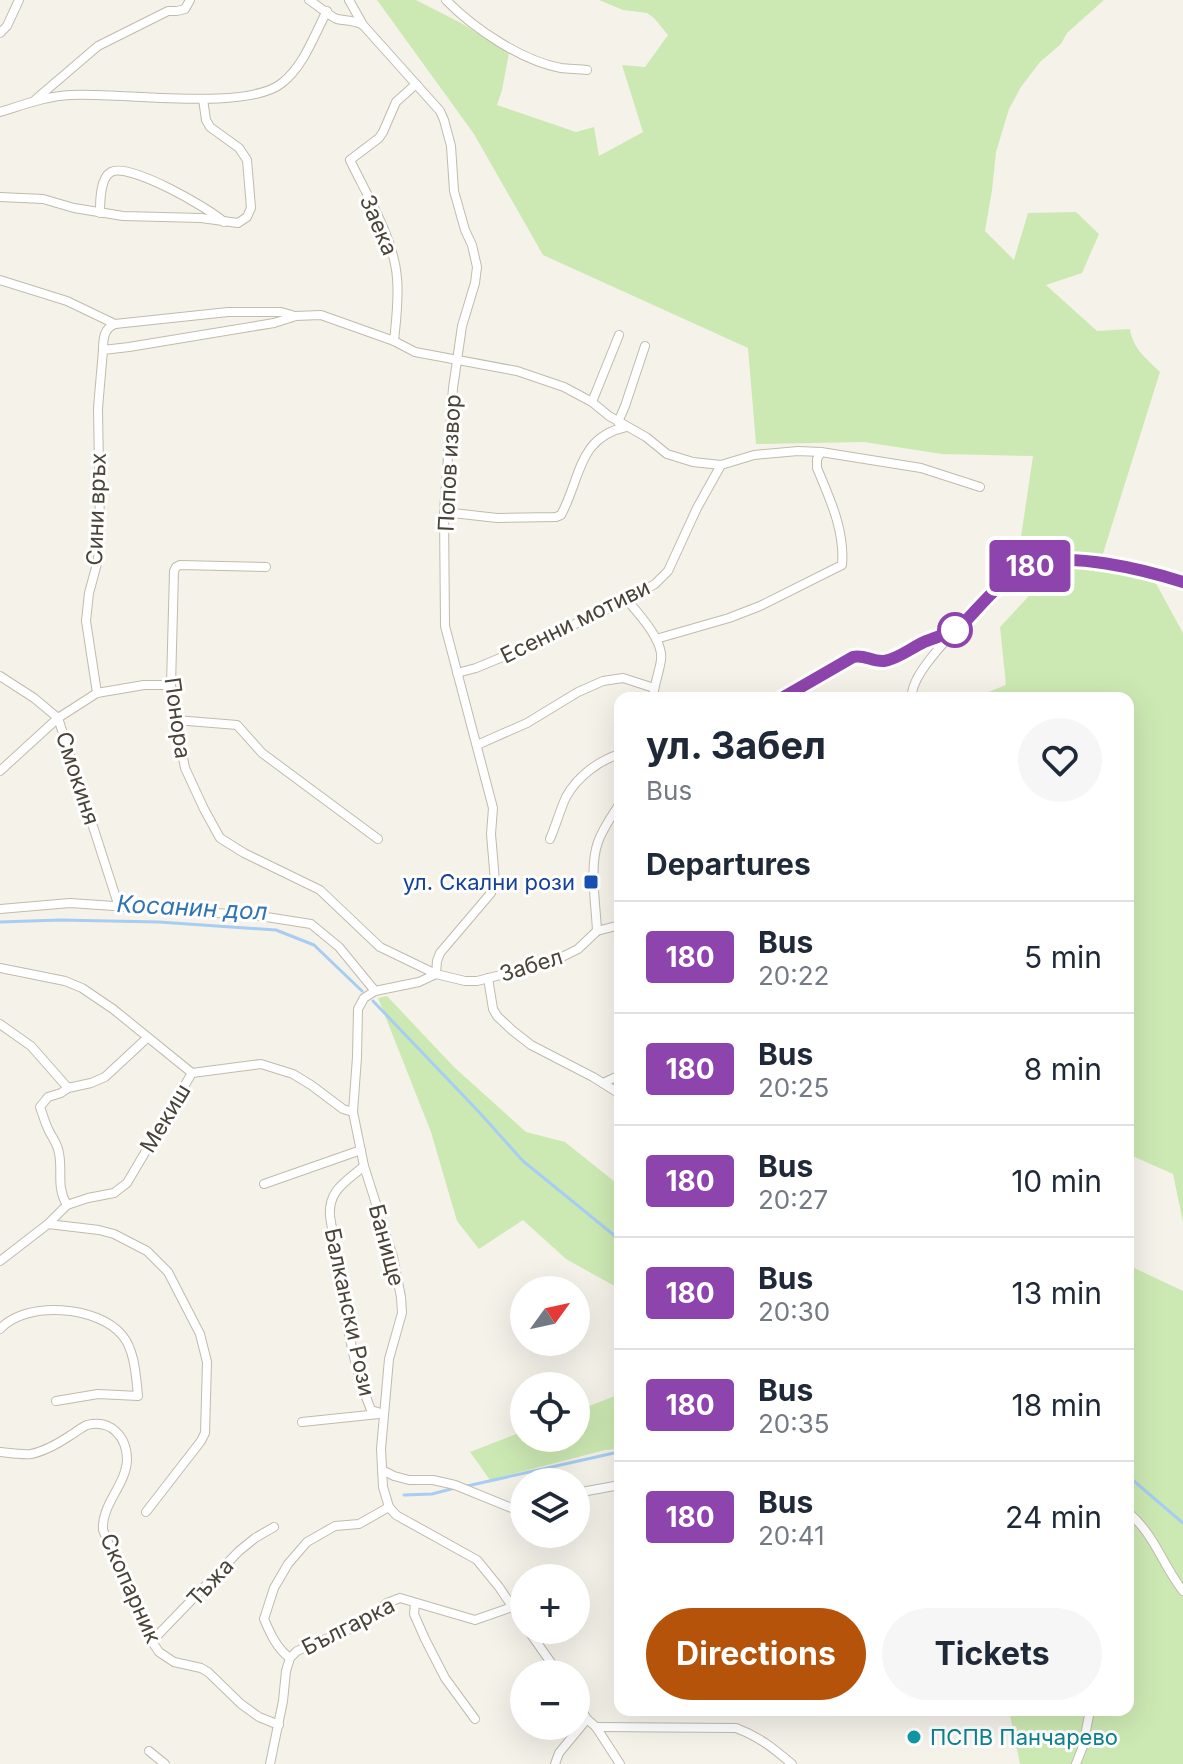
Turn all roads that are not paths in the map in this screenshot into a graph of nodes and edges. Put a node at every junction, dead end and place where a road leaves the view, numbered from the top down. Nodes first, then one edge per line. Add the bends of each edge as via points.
1 (19, 0) edge
2 (190, 0) edge
3 (309, 0) edge
4 (349, 0) edge
5 (446, 0) edge
6 (327, 11) junction
7 (363, 25) junction
8 (0, 33) edge
9 (587, 70) dead end
10 (416, 84) junction
11 (203, 99) junction
12 (33, 101) junction
13 (0, 112) edge
14 (0, 197) edge
15 (100, 213) junction
16 (225, 222) junction
17 (0, 280) edge
18 (295, 316) junction
19 (115, 324) junction
20 (619, 335) dead end
21 (394, 341) junction
22 (645, 346) dead end
23 (103, 350) junction
24 (457, 359) junction
25 (592, 402) junction
26 (623, 424) junction
27 (821, 452) junction
28 (721, 465) junction
29 (980, 487) dead end
30 (444, 512) junction
31 (266, 567) dead end
32 (1183, 582) edge
33 (627, 600) junction
34 (952, 632) junction
35 (656, 639) junction
36 (457, 673) junction
37 (0, 676) edge
38 (171, 685) junction
39 (654, 688) junction
40 (654, 692) edge
41 (793, 692) edge
42 (911, 692) edge
43 (97, 693) junction
44 (58, 718) junction
45 (176, 720) junction
46 (477, 745) junction
47 (614, 756) edge
48 (0, 771) edge
49 (614, 813) edge
50 (378, 839) dead end
51 (550, 839) dead end
52 (119, 907) junction
53 (0, 909) edge
54 (614, 927) edge
55 (597, 931) junction
56 (0, 968) edge
57 (436, 974) junction
58 (488, 978) junction
59 (375, 991) junction
60 (0, 1024) edge
61 (147, 1038) junction
62 (192, 1073) junction
63 (614, 1078) edge
64 (603, 1083) junction
65 (68, 1088) junction
66 (614, 1090) edge
67 (353, 1112) junction
68 (361, 1150) junction
69 (364, 1166) junction
70 (264, 1184) dead end
71 (67, 1205) junction
72 (48, 1224) junction
73 (0, 1261) edge
74 (0, 1329) edge
75 (56, 1401) dead end
76 (384, 1414) junction
77 (302, 1422) dead end
78 (0, 1452) edge
79 (382, 1470) junction
80 (614, 1486) edge
81 (590, 1490) edge
82 (389, 1507) junction
83 (510, 1507) edge
84 (146, 1512) dead end
85 (1134, 1518) edge
86 (274, 1527) dead end
87 (1183, 1591) edge
88 (415, 1603) junction
89 (510, 1604) edge
90 (510, 1608) edge
91 (151, 1642) junction
92 (290, 1658) junction
93 (1089, 1716) edge
94 (475, 1719) dead end
95 (590, 1722) edge
96 (279, 1725) junction
97 (596, 1727) junction
98 (570, 1740) edge
99 (149, 1751) dead end
100 (559, 1753) junction
101 (165, 1764) edge
102 (270, 1764) edge
103 (545, 1764) edge
104 (555, 1764) edge
105 (620, 1764) edge
106 (792, 1764) edge
107 (1076, 1764) edge

1 - 8 street
2 - 12 street via 185,9 168,11 98,46
3 - 6 street, Попов извор
4 - 7 street
5 - 9 street via 469,21 535,61
6 - 7 street, Попов извор
6 - 11 street via 301,63 282,84 259,94
7 - 10 street, Попов извор
10 - 21 street, Заека via 396,102 379,138 350,160 396,265
10 - 24 street, Попов извор via 444,120 454,191 477,267
11 - 12 street via 82,94
11 - 16 street via 210,127 239,148 248,166 249,213 238,223
12 - 13 street
14 - 15 street via 43,199
15 - 16 street
15 - 16 street via 106,177 116,170 154,180
17 - 19 street via 67,301
18 - 19 street via 228,312
18 - 21 street via 321,315
18 - 23 street
19 - 23 street, Сини връх via 106,333
20 - 25 street
21 - 24 street via 415,352
22 - 26 street
23 - 43 street, Сини връх via 98,408 100,531 86,621
24 - 25 street via 517,371
24 - 30 street, Попов извор
25 - 26 street
26 - 28 street via 667,454
26 - 30 street via 589,448 561,515 497,518
27 - 28 street via 754,455
27 - 29 street via 921,468
27 - 35 street via 817,468 838,522 842,565 729,618
28 - 33 street, Есенни мотиви via 668,571
30 - 36 street, Попов извор via 445,626
31 - 38 street, Понора via 176,567
32 - 34 street via 1130,567 1067,561 1030,565
33 - 35 street
33 - 36 street, Есенни мотиви
34 - 41 street via 882,661 853,657
34 - 42 street
35 - 39 street via 662,657
36 - 46 street, Попов извор
37 - 44 street, Смокиня
38 - 43 street
38 - 45 street, Понора
39 - 40 street
39 - 46 street via 623,678 603,681
43 - 44 street
44 - 48 street
44 - 52 street, Смокиня
45 - 50 street via 237,725 262,753
45 - 57 street, Понора via 185,768 220,838 320,890 380,947
46 - 57 street, Попов извор via 493,808 495,881 491,893 440,953
47 - 51 street via 595,766 567,795
49 - 55 street via 594,860
52 - 53 street via 70,903
52 - 59 street via 311,924 339,947
54 - 55 street
55 - 58 street, Забел via 565,957
56 - 61 street via 82,988
57 - 58 street, Забел via 465,981
57 - 59 street, Забел
58 - 64 street via 493,1009 513,1031
59 - 67 street, Банище via 358,1009
60 - 65 street via 31,1046
61 - 62 street
61 - 65 street via 105,1077
62 - 67 street, Мекиш via 261,1064 293,1074
62 - 71 street, Мекиш via 127,1183 114,1193
63 - 64 street
64 - 66 street
65 - 71 street via 40,1107 58,1147 58,1177
67 - 68 street, Банище
68 - 69 street, Банище
68 - 70 street
69 - 76 street, Банище via 401,1297
69 - 76 street, Балкански Рози via 329,1205 362,1389 371,1410
71 - 72 street, Мекиш
72 - 73 street, Мекиш
72 - 84 street via 114,1234 147,1251 168,1272 200,1334 207,1362 205,1433
74 - 75 street via 32,1312 63,1310 82,1311 119,1331 128,1343 138,1396 98,1394
76 - 77 street
76 - 79 street, Банище
78 - 91 street, Скопарник via 31,1454 57,1445 86,1425 105,1424 120,1436 127,1463 103,1530
79 - 82 street, Банище
79 - 83 street via 409,1480 455,1485
80 - 81 street
82 - 89 street via 477,1560
82 - 92 street via 359,1524 335,1526 307,1542 288,1564 264,1619
85 - 87 street
86 - 91 street, Тъжа via 239,1551
88 - 90 street, Българка via 475,1620
88 - 92 street, Българка via 393,1600 357,1626
88 - 94 street via 414,1614 441,1670
91 - 96 street, Скопарник via 174,1662 208,1672 241,1704
92 - 96 street, Българка
93 - 107 street
95 - 97 street
96 - 102 street, Българка
97 - 105 street
97 - 106 street via 736,1728 768,1743
98 - 100 street
99 - 101 street
100 - 103 street
100 - 104 street

